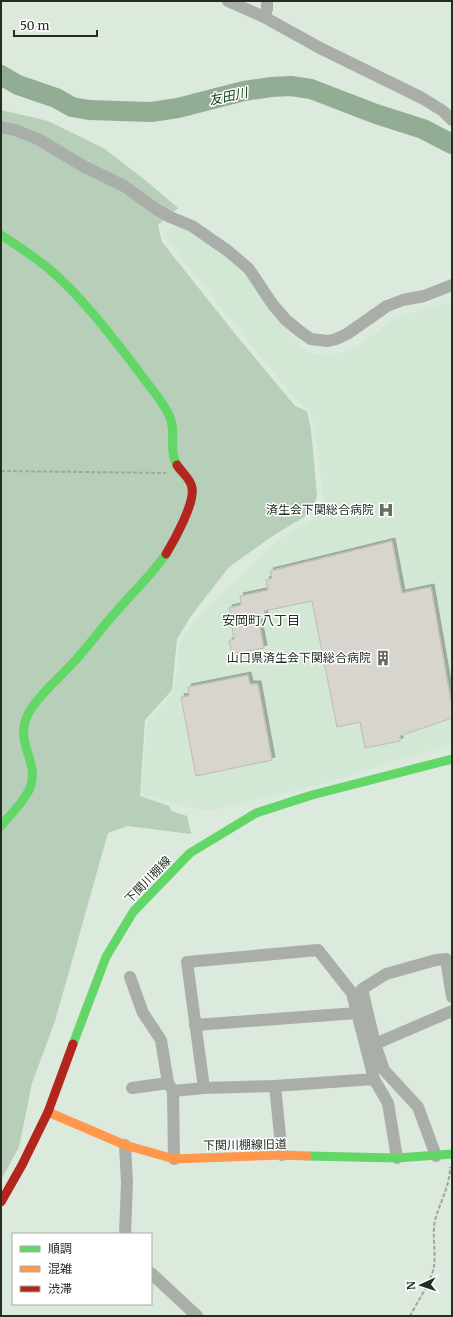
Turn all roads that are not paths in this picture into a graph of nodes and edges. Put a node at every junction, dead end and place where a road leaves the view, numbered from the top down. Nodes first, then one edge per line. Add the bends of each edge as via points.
1 (228, 1) edge
2 (267, 1) edge
3 (264, 17) junction
4 (452, 120) edge
5 (1, 126) edge
6 (1, 235) edge
7 (452, 285) edge
8 (452, 759) edge
9 (1, 826) edge
10 (130, 977) dead end
11 (452, 997) edge
12 (452, 1011) edge
13 (357, 1013) junction
14 (196, 1025) junction
15 (376, 1044) junction
16 (374, 1079) junction
17 (275, 1086) junction
18 (171, 1087) junction
19 (132, 1088) dead end
20 (204, 1088) junction
21 (48, 1112) junction
22 (125, 1145) junction
23 (451, 1154) edge
24 (282, 1155) junction
25 (436, 1156) junction
26 (397, 1158) junction
27 (174, 1159) junction
28 (1, 1202) edge
29 (125, 1233) edge
30 (152, 1274) edge
31 (197, 1316) edge

1 - 3 street
2 - 3 street
3 - 4 street via 320,48 422,98
5 - 7 street via 38,139 82,166 124,186 165,215 192,226 249,269 286,320 311,339 336,339 387,306
6 - 9 street via 35,258 87,306 156,396 169,414 173,426 174,461 193,488 193,496 161,561 76,660 48,687 25,719 22,737 32,781 29,792
8 - 21 street, 下関川棚線 via 312,795 256,814 190,853 133,912 106,957
10 - 18 street via 143,1013 161,1040
11 - 15 street via 446,959 386,974 362,988
12 - 15 street
13 - 14 street
13 - 14 street via 352,993 318,950 187,962
13 - 16 street
14 - 20 street
15 - 25 street via 384,1070 418,1107
16 - 17 street
16 - 26 street via 388,1103
17 - 20 street
17 - 24 street
18 - 19 street
18 - 20 street
18 - 27 street
21 - 22 street, 下関川棚線旧道
21 - 28 street, 下関川棚線
22 - 27 street, 下関川棚線旧道
22 - 29 street
23 - 25 street, 下関川棚線旧道
24 - 26 street, 下関川棚線旧道
24 - 27 street, 下関川棚線旧道
25 - 26 street, 下関川棚線旧道
30 - 31 street

